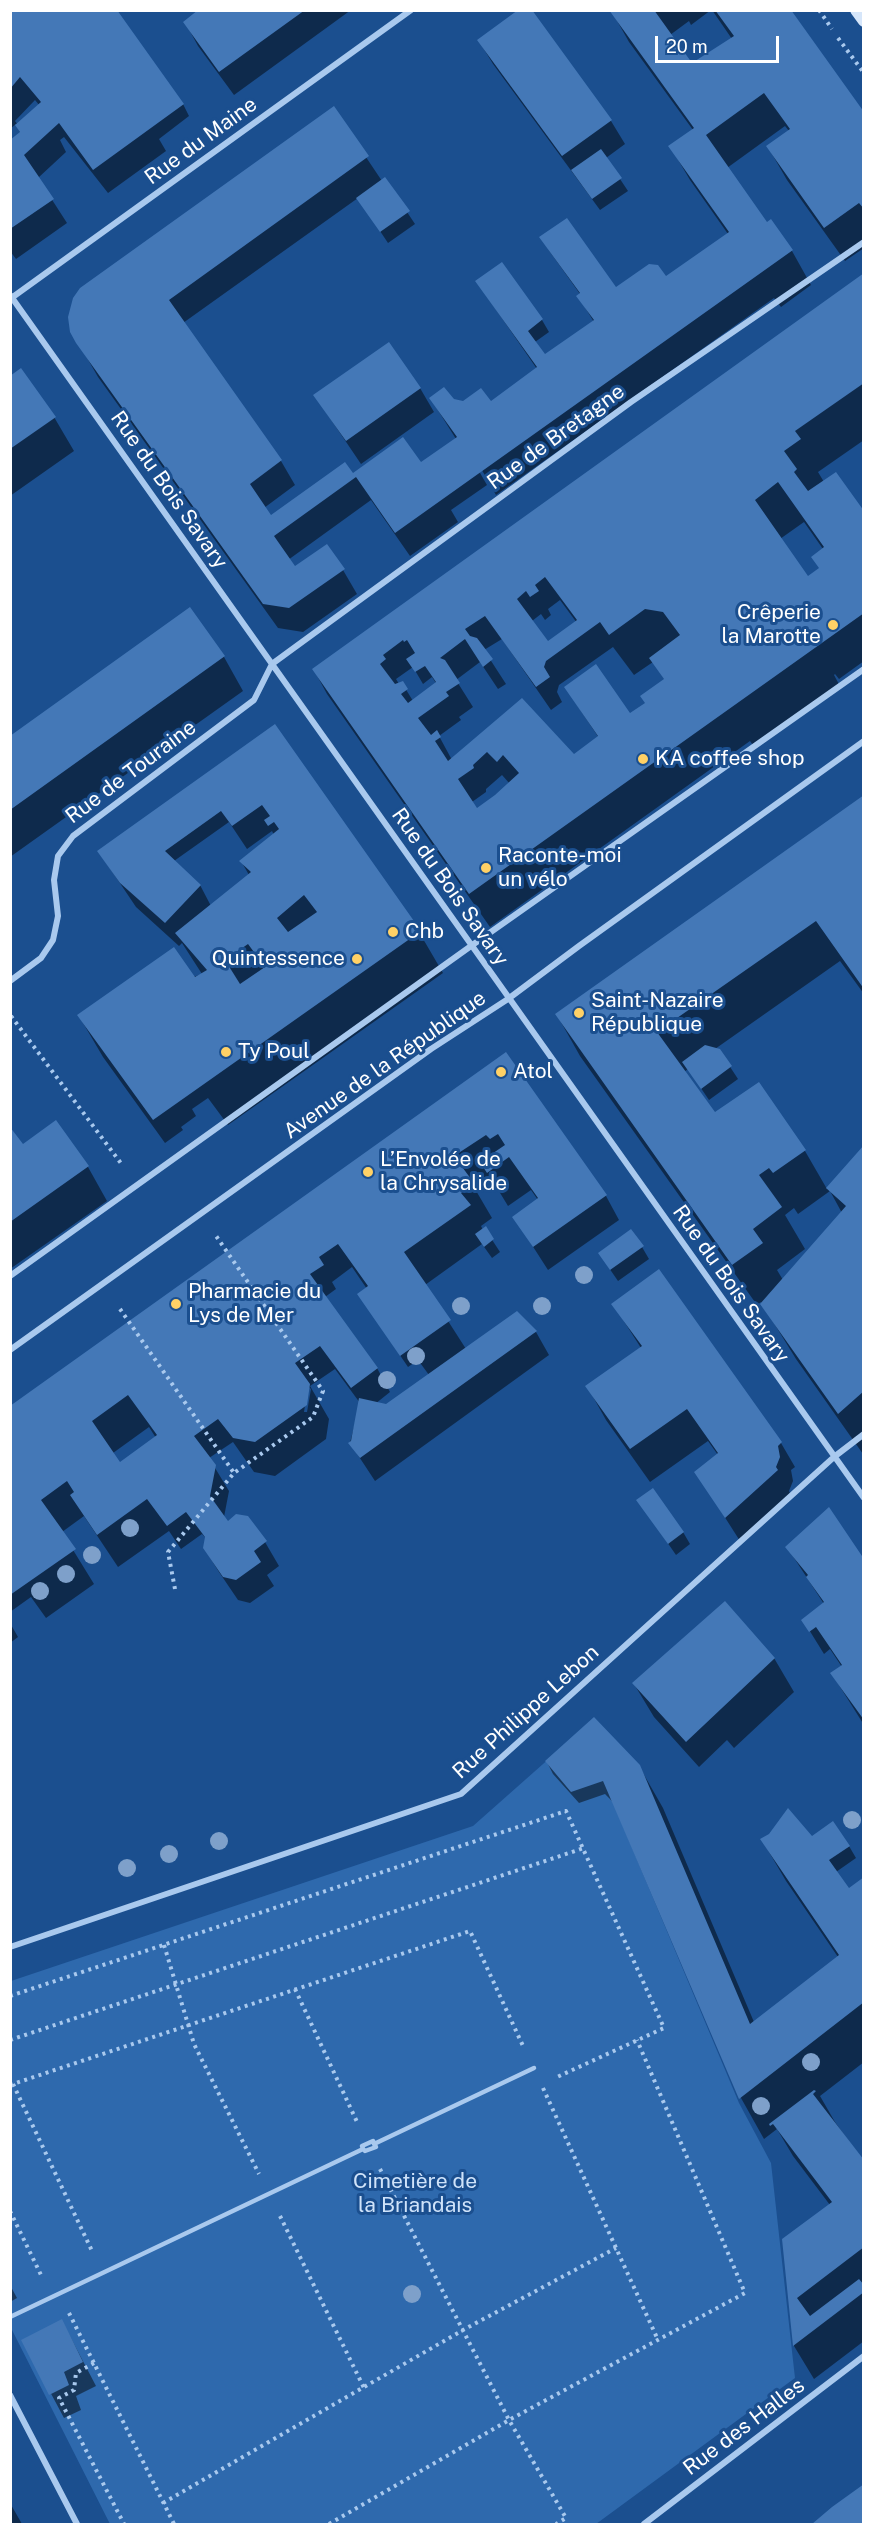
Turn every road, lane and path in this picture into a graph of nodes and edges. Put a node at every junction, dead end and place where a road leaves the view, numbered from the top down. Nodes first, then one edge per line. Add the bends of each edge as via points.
1 (411, 10) edge
2 (819, 10) edge
3 (856, 10) edge
4 (864, 21) edge
5 (864, 73) edge
6 (864, 242) edge
7 (11, 297) edge
8 (272, 664) junction
9 (864, 669) edge
10 (864, 741) edge
11 (471, 946) junction
12 (10, 981) edge
13 (508, 999) junction
14 (11, 1016) edge
15 (136, 1184) junction
16 (227, 1252) dead end
17 (10, 1276) edge
18 (120, 1309) dead end
19 (10, 1350) edge
20 (864, 1434) edge
21 (834, 1457) junction
22 (234, 1473) junction
23 (864, 1498) edge
24 (175, 1589) dead end
25 (584, 1848) junction
26 (164, 1945) junction
27 (10, 1947) edge
28 (176, 1983) junction
29 (295, 1989) junction
30 (10, 1996) edge
31 (187, 2025) junction
32 (10, 2040) edge
33 (637, 2040) junction
34 (534, 2068) junction
35 (12, 2084) edge
36 (541, 2085) junction
37 (371, 2143) junction
38 (363, 2149) junction
39 (370, 2150) junction
40 (268, 2193) junction
41 (10, 2211) edge
42 (616, 2248) junction
43 (102, 2273) junction
44 (59, 2294) junction
45 (51, 2297) junction
46 (10, 2317) edge
47 (463, 2330) junction
48 (657, 2340) junction
49 (864, 2356) edge
50 (94, 2363) junction
51 (364, 2388) junction
52 (10, 2395) edge
53 (509, 2420) junction
54 (163, 2503) junction
55 (77, 2524) edge
56 (124, 2524) edge
57 (174, 2524) edge
58 (329, 2524) edge
59 (556, 2524) edge
60 (644, 2524) edge

1 - 7 street, Rue du Maine
2 - 5 path
3 - 4 main road
6 - 8 street, Rue de Bretagne via 631,402
7 - 8 street, Rue du Bois Savary
8 - 11 street, Rue du Bois Savary
8 - 12 street, Rue de Touraine via 254,700 73,836 58,856 54,879 58,916 53,940 41,958
9 - 11 street
10 - 13 street, Avenue de la République
11 - 13 street, Rue du Bois Savary
11 - 15 street
13 - 19 street, Avenue de la République via 431,1049
13 - 21 street, Rue du Bois Savary
14 - 15 path
15 - 17 street
16 - 22 path via 323,1390 313,1417
18 - 22 path
20 - 21 street, Rue Philippe Lebon
21 - 23 street, Rue du Bois Savary
21 - 27 street, Rue Philippe Lebon via 461,1794
22 - 24 path via 168,1552
25 - 26 path via 566,1811
25 - 28 path
25 - 33 path via 664,2028
26 - 28 path
26 - 30 path
28 - 31 path
28 - 32 path
29 - 31 path
29 - 34 path via 470,1931
29 - 37 path
31 - 35 path
31 - 40 path
33 - 36 path
33 - 48 path via 745,2293
34 - 36 path
34 - 37 lane
35 - 43 path
36 - 42 path
37 - 38 lane
37 - 39 lane via 376,2147
38 - 39 lane
38 - 40 lane
39 - 47 path
40 - 43 lane
40 - 51 path
41 - 45 path
42 - 47 path
42 - 48 path
43 - 44 lane
44 - 45 lane
44 - 50 path
45 - 46 lane
47 - 51 path
47 - 53 path
48 - 53 path
49 - 60 street, Rue des Halles
50 - 54 path
50 - 56 path via 76,2373 74,2390 59,2398
51 - 54 path
52 - 55 street
53 - 58 path
53 - 59 path via 566,2518
54 - 57 path

